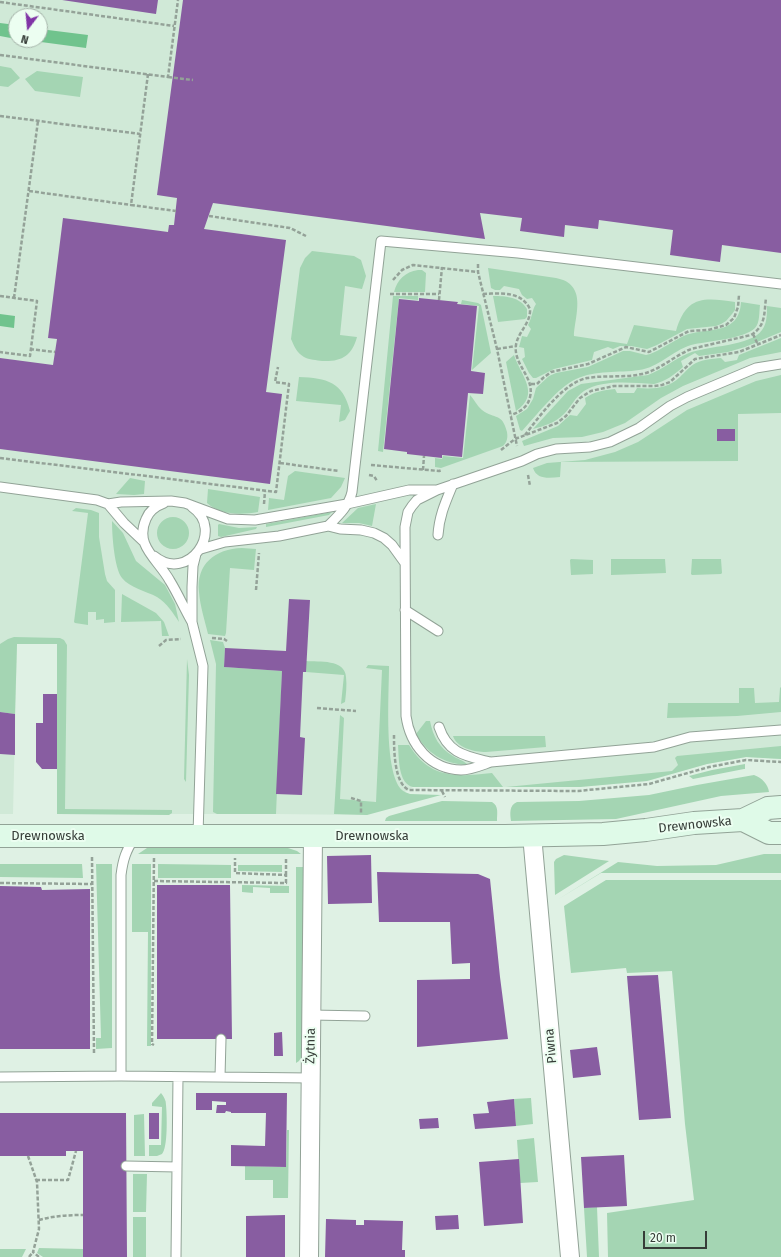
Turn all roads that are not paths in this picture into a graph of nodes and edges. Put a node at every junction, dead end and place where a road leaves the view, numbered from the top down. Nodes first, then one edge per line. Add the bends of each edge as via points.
1 (781, 284) edge
2 (781, 364) edge
3 (453, 484) junction
4 (0, 487) edge
5 (437, 490) junction
6 (171, 502) junction
7 (185, 503) junction
8 (108, 504) junction
9 (347, 504) junction
10 (328, 526) junction
11 (438, 535) dead end
12 (143, 541) junction
13 (198, 552) junction
14 (150, 553) junction
15 (405, 563) junction
16 (405, 610) junction
17 (192, 622) junction
18 (438, 631) dead end
19 (439, 727) dead end
20 (781, 730) edge
21 (492, 762) junction
22 (781, 807) edge
23 (743, 820) junction
24 (781, 833) edge
25 (136, 835) junction
26 (198, 835) junction
27 (532, 835) junction
28 (0, 836) edge
29 (313, 836) junction
30 (311, 1015) junction
31 (365, 1016) dead end
32 (221, 1039) dead end
33 (121, 1076) junction
34 (178, 1076) junction
35 (0, 1077) edge
36 (220, 1077) junction
37 (311, 1078) junction
38 (126, 1166) dead end
39 (177, 1167) junction
40 (176, 1257) edge
41 (309, 1257) edge
42 (570, 1257) edge

1 - 9 lane via 381,240 355,473
2 - 3 lane via 756,368 687,397 639,428 610,442 537,454
3 - 5 lane
3 - 11 lane via 442,513
4 - 8 lane via 97,500
5 - 9 lane via 409,490
5 - 15 lane via 418,500 408,512 405,527
6 - 7 lane
6 - 8 lane
6 - 12 lane via 158,505 148,515 142,527
7 - 9 lane via 228,519 255,520
7 - 13 lane via 201,517 205,528 205,539
8 - 12 lane
9 - 10 lane
10 - 13 lane via 279,536 225,542
10 - 15 lane via 374,533 392,545
12 - 14 lane
13 - 14 lane via 193,558 182,563 170,564
13 - 17 lane via 193,566
14 - 17 lane via 170,580
15 - 16 lane
16 - 18 lane
16 - 21 lane via 406,716 414,742 429,759 446,767 461,770
17 - 26 lane via 203,666
19 - 21 lane via 447,743 457,752
20 - 21 lane via 690,737 654,747
22 - 23 main road, Drewnowska via 768,808
23 - 24 main road, Drewnowska via 769,833
23 - 27 main road, Drewnowska via 694,823 617,833
25 - 26 main road, Drewnowska
25 - 28 main road, Drewnowska
25 - 33 lane via 124,858 121,875
26 - 29 main road, Drewnowska
27 - 29 main road, Drewnowska
27 - 42 street, Piwna
29 - 30 street, Żytnia
30 - 31 lane
30 - 37 street, Żytnia
32 - 36 lane
33 - 34 lane
33 - 35 lane
34 - 36 lane
34 - 39 lane
36 - 37 lane
37 - 41 street, Żytnia
38 - 39 lane
39 - 40 lane

